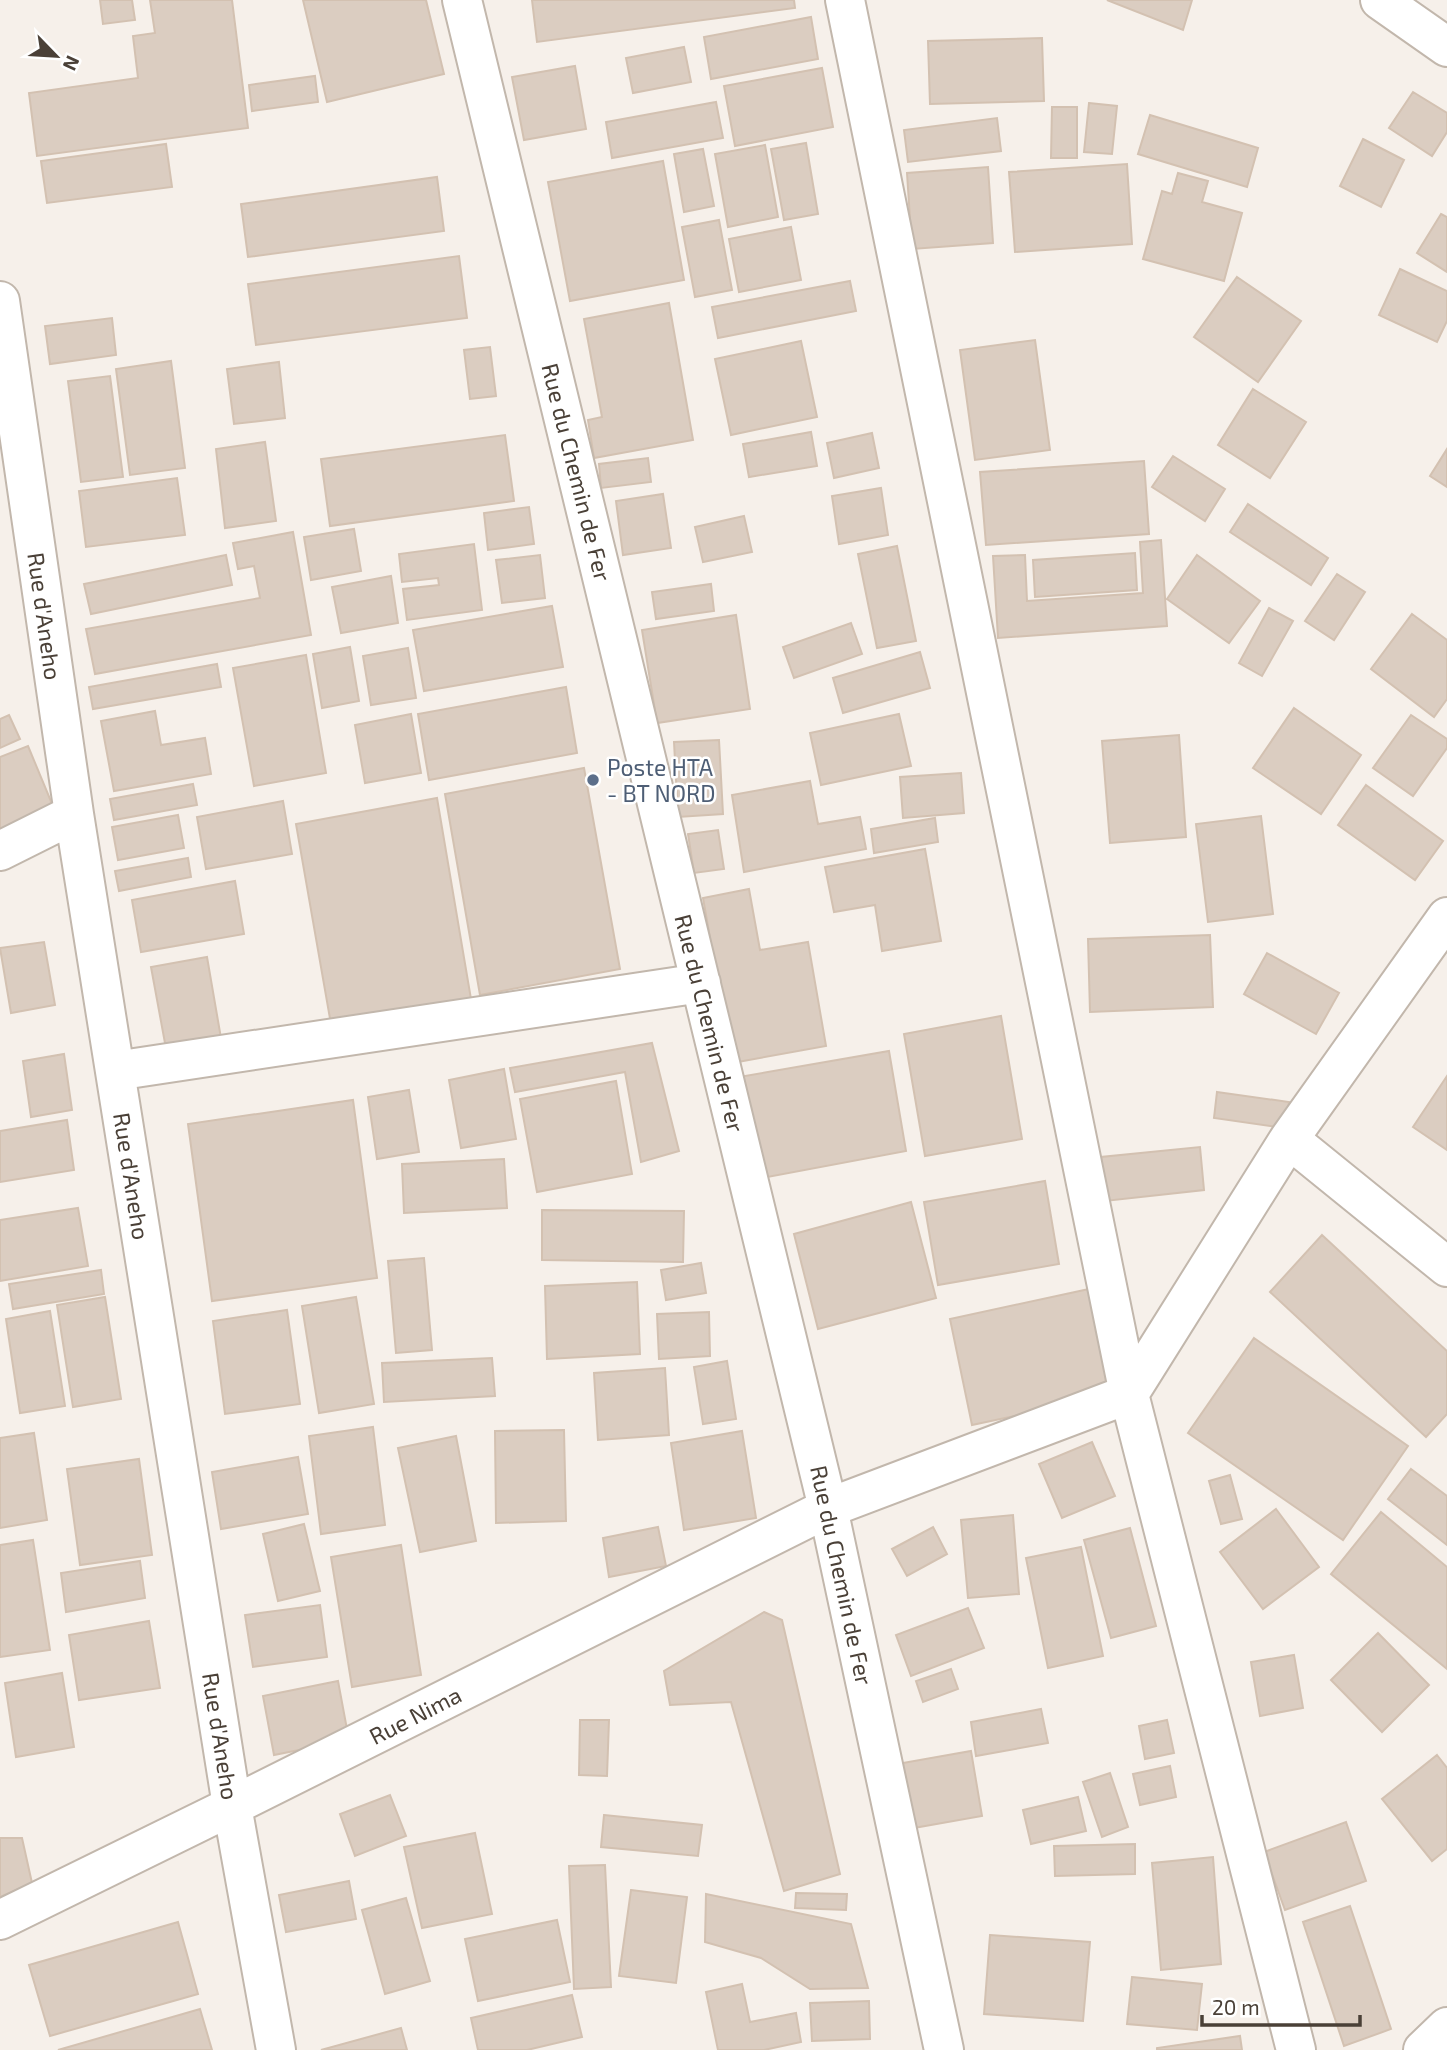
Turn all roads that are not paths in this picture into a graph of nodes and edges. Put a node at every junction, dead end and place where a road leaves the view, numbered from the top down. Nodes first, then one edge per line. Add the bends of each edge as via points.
1 (462, 0) edge
2 (845, 0) edge
3 (1380, 0) edge
4 (1447, 47) edge
5 (0, 301) edge
6 (6, 390) edge
7 (74, 814) junction
8 (0, 851) edge
9 (1447, 917) edge
10 (701, 983) junction
11 (115, 1071) junction
12 (1289, 1139) junction
13 (1447, 1267) edge
14 (1129, 1394) junction
15 (828, 1508) junction
16 (232, 1807) junction
17 (0, 1920) edge
18 (1447, 2027) edge
19 (276, 2050) edge
20 (944, 2050) edge
21 (1296, 2050) edge
22 (1423, 2050) edge

1 - 10 street, Rue du Chemin de Fer
2 - 14 street
3 - 4 street
5 - 6 street, Rue d'Aneho
6 - 7 street, Rue d'Aneho
7 - 8 street
7 - 11 street, Rue d'Aneho
9 - 12 street
10 - 11 street
10 - 15 street, Rue du Chemin de Fer
11 - 16 street, Rue d'Aneho
12 - 13 street
12 - 14 street
14 - 15 street, Rue Nima
14 - 21 street
15 - 16 street, Rue Nima
15 - 20 street, Rue du Chemin de Fer
16 - 17 street, Rue Nima
16 - 19 street, Rue d'Aneho
18 - 22 street

